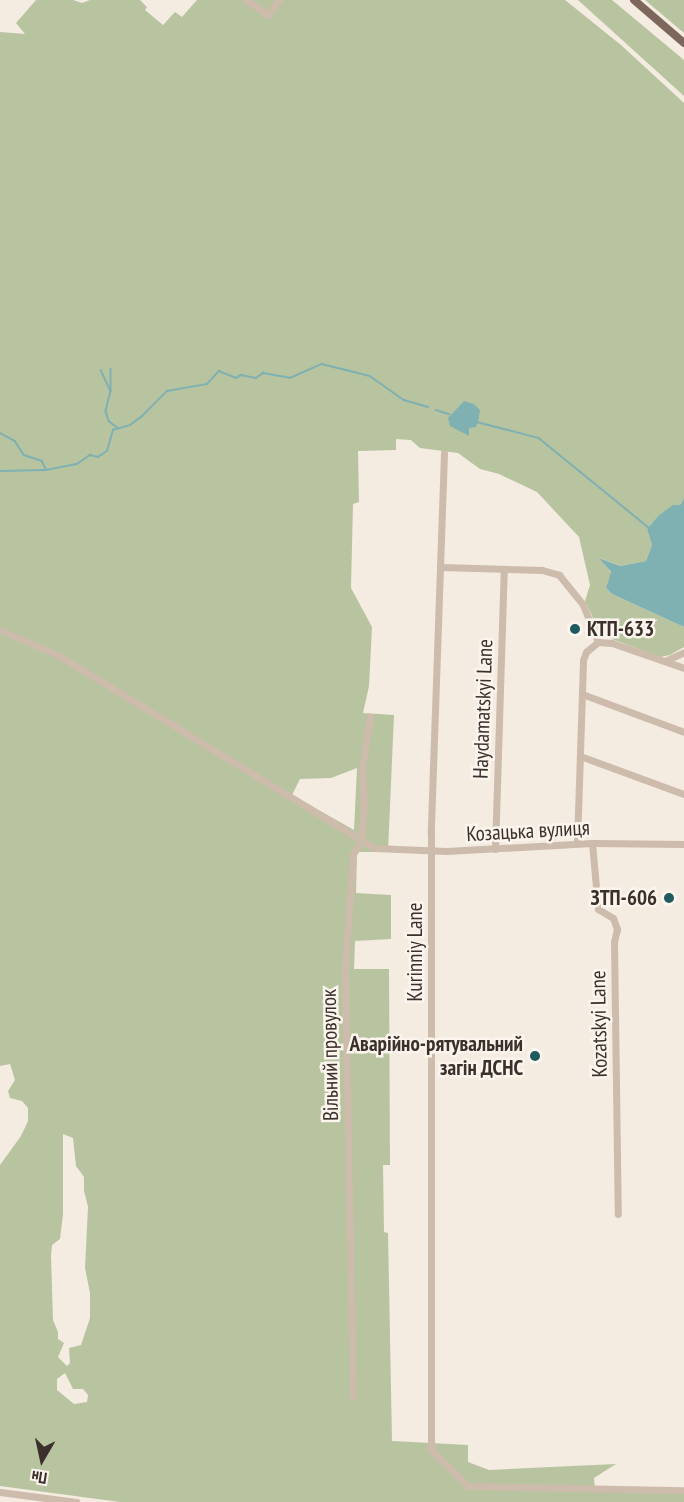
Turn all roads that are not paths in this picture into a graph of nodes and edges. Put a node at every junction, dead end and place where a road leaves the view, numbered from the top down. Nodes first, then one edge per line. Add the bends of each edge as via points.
1 (246, 0) edge
2 (279, 0) edge
3 (634, 0) edge
4 (684, 43) edge
5 (444, 453) dead end
6 (440, 567) junction
7 (504, 569) junction
8 (0, 630) edge
9 (598, 642) junction
10 (684, 652) edge
11 (664, 661) junction
12 (684, 668) edge
13 (582, 694) junction
14 (370, 717) dead end
15 (684, 732) edge
16 (580, 756) junction
17 (684, 794) edge
18 (361, 842) junction
19 (577, 843) junction
20 (592, 843) junction
21 (684, 844) edge
22 (495, 849) junction
23 (432, 850) junction
24 (618, 1214) dead end
25 (353, 1396) dead end
26 (684, 1490) edge
27 (0, 1492) edge
28 (76, 1502) edge

1 - 2 street via 268,15
3 - 4 main road
5 - 6 street, Kurinniy Lane
6 - 7 street
6 - 23 street, Kurinniy Lane
7 - 9 street via 542,570 559,575 583,605
7 - 22 street, Haydamatskyi Lane
8 - 18 street via 58,655
9 - 11 street
9 - 13 street via 583,660
10 - 11 street
11 - 12 street
13 - 15 street
13 - 16 street
14 - 18 street, Вільний провулок via 363,769
16 - 17 street
16 - 19 street
18 - 23 street, Козацька вулиця via 374,848
18 - 25 street, Вільний провулок via 353,854 345,968
19 - 20 street, Козацька вулиця
19 - 22 street, Козацька вулиця
20 - 21 street, Козацька вулиця
20 - 24 street, Kozatskyi Lane via 598,909 613,918 617,929 614,942
22 - 23 street, Козацька вулиця
23 - 26 street, Kurinniy Lane via 432,1452 468,1486
27 - 28 street

